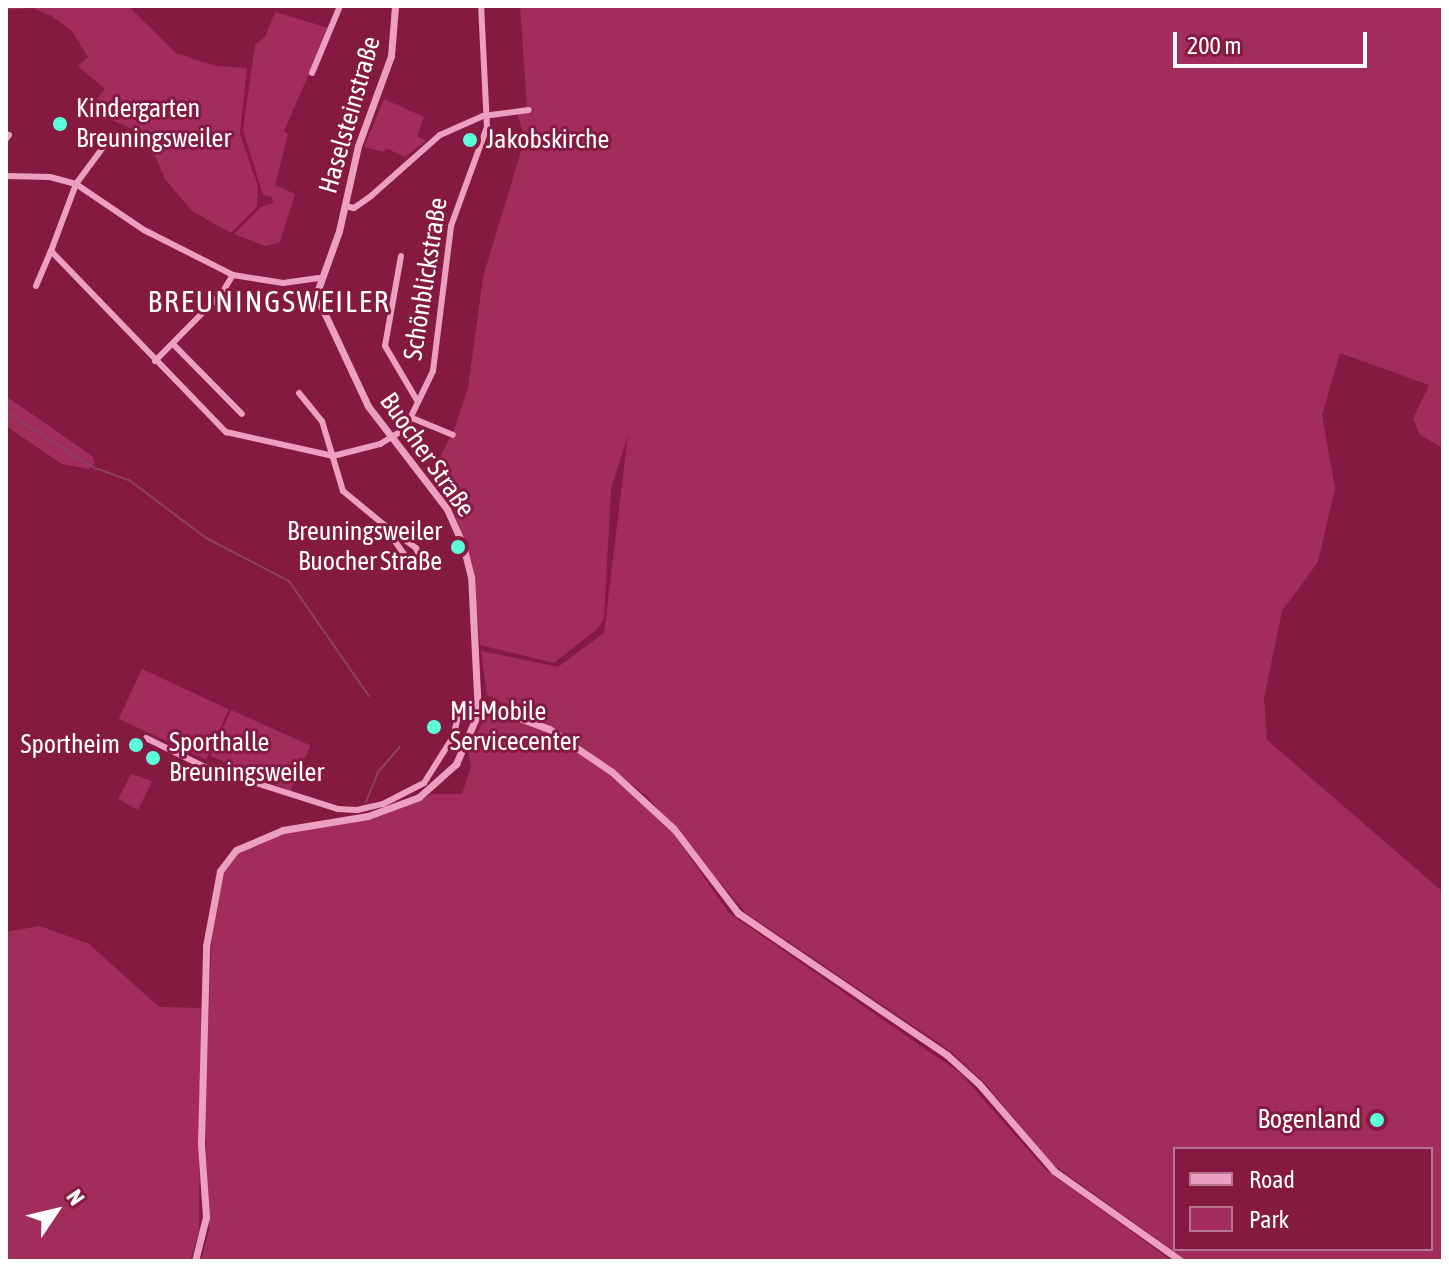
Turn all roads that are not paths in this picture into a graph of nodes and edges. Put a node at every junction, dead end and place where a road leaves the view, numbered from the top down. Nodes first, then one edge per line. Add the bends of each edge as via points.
1 (340, 6) edge
2 (395, 6) edge
3 (481, 6) edge
4 (312, 73) dead end
5 (529, 110) dead end
6 (488, 115) junction
7 (110, 138) dead end
8 (6, 176) edge
9 (76, 184) junction
10 (345, 206) junction
11 (51, 251) junction
12 (401, 256) dead end
13 (233, 275) junction
14 (319, 278) junction
15 (36, 286) dead end
16 (173, 344) junction
17 (155, 361) junction
18 (299, 393) dead end
19 (418, 402) junction
20 (242, 414) dead end
21 (412, 418) junction
22 (453, 435) dead end
23 (390, 440) junction
24 (333, 456) junction
25 (383, 524) junction
26 (479, 703) junction
27 (146, 738) dead end
28 (195, 1261) edge
29 (1181, 1261) edge

1 - 4 street
2 - 10 street, Haselsteinstraße via 391,56 358,146
3 - 6 street, Schönblickstraße
5 - 6 street
6 - 10 street via 440,135 371,196 354,208
6 - 19 street, Schönblickstraße via 484,140 453,216 437,351
7 - 9 street
8 - 9 street via 50,177
9 - 11 street
9 - 13 street via 144,230
10 - 14 street, Haselsteinstraße
11 - 15 street
11 - 17 street
12 - 19 street via 385,346
13 - 14 street via 283,283
13 - 16 street
14 - 23 street, Buocher Straße via 316,295 327,326
16 - 17 street
16 - 20 street
17 - 24 street via 226,432
18 - 24 street via 322,421
19 - 21 street, Schönblickstraße
21 - 22 street
21 - 23 street, Schönblickstraße
23 - 24 street
23 - 26 street, Buocher Straße via 440,499 463,545 471,577
24 - 25 street via 343,491
25 - 25 street via 408,560 418,561 419,551
26 - 27 street via 461,704 444,754 424,783 383,804 349,810 205,767
26 - 28 street, Buocher Straße via 461,755 435,786 406,804 368,816 294,826 248,843 223,864 207,921 201,1143 206,1217
26 - 29 street via 549,729 629,785 674,829 738,913 947,1055 1054,1171

